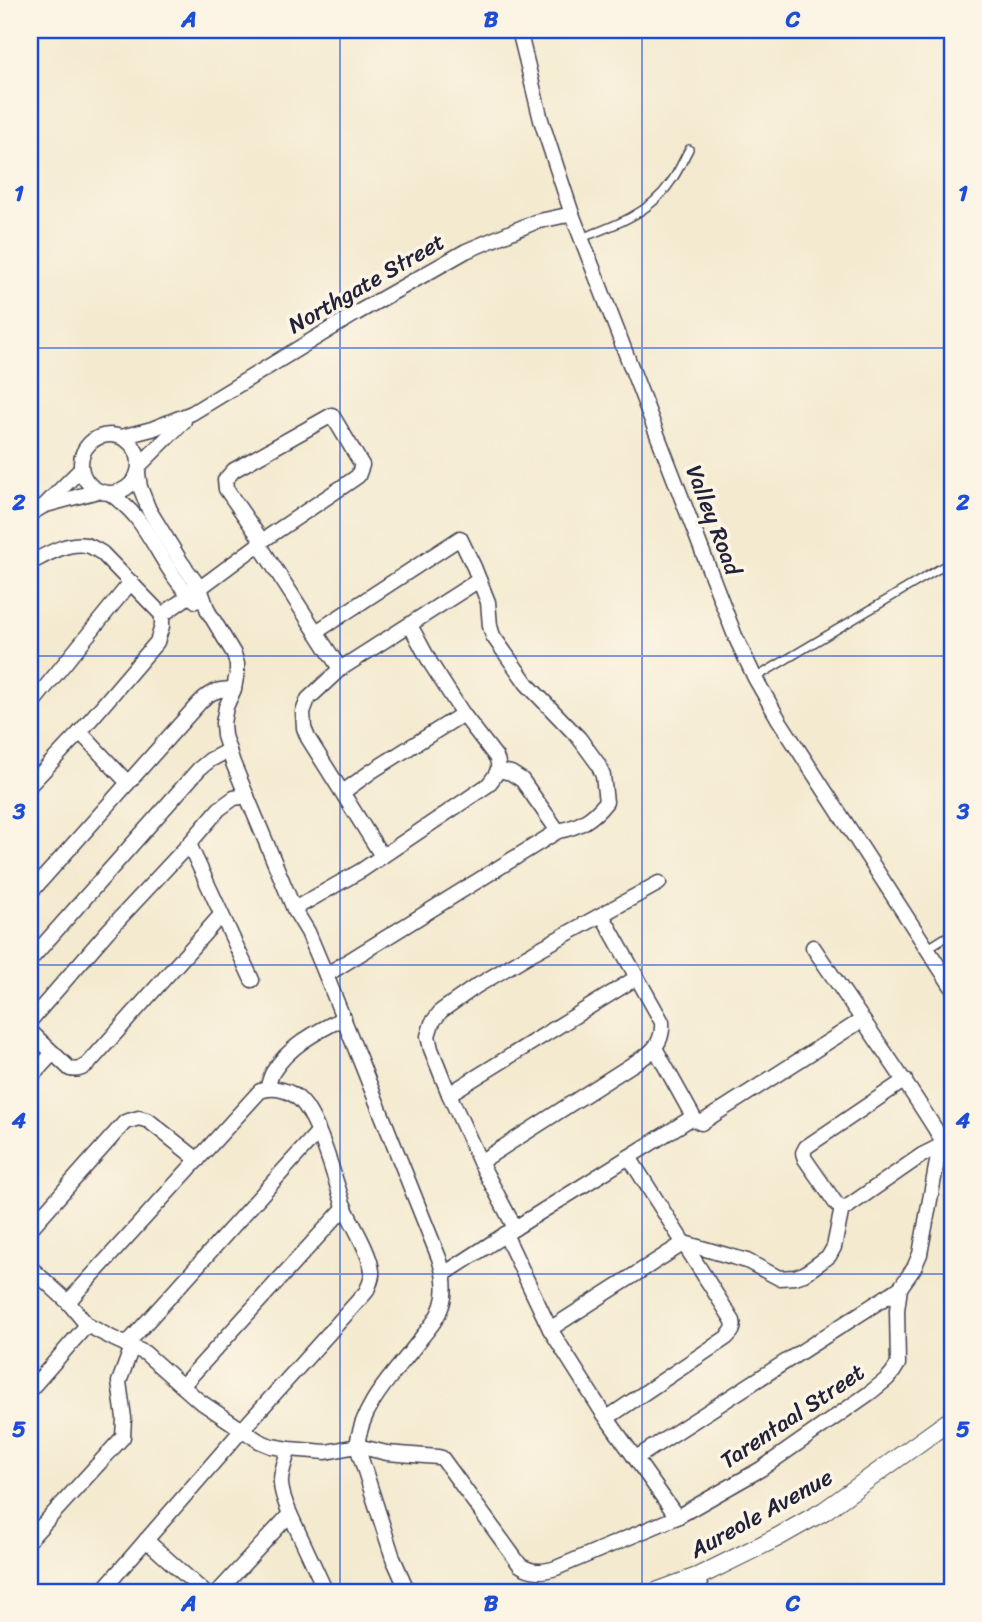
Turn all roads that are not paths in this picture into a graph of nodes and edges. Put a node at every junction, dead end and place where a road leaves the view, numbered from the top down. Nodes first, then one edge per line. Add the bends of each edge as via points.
1 (519, 30) edge
2 (689, 149) dead end
3 (572, 214) junction
4 (581, 238) junction
5 (192, 412) junction
6 (121, 437) junction
7 (81, 469) junction
8 (139, 470) junction
9 (104, 493) junction
10 (45, 505) junction
11 (30, 514) edge
12 (149, 524) junction
13 (260, 542) junction
14 (952, 561) edge
15 (30, 564) edge
16 (480, 580) junction
17 (131, 582) junction
18 (195, 592) junction
19 (162, 615) junction
20 (410, 625) junction
21 (316, 632) junction
22 (340, 669) junction
23 (755, 678) junction
24 (234, 690) junction
25 (30, 706) edge
26 (463, 714) junction
27 (80, 732) junction
28 (229, 750) junction
29 (498, 770) junction
30 (128, 783) junction
31 (30, 785) edge
32 (343, 792) junction
33 (247, 796) junction
34 (558, 831) junction
35 (189, 844) junction
36 (382, 856) junction
37 (659, 883) dead end
38 (30, 893) edge
39 (294, 909) junction
40 (221, 915) junction
41 (602, 915) junction
42 (952, 933) edge
43 (813, 947) dead end
44 (928, 948) junction
45 (30, 960) edge
46 (326, 975) junction
47 (636, 978) junction
48 (252, 980) dead end
49 (952, 987) edge
50 (344, 1018) junction
51 (862, 1020) junction
52 (30, 1021) edge
53 (30, 1031) edge
54 (655, 1048) junction
55 (52, 1053) junction
56 (30, 1078) edge
57 (905, 1080) junction
58 (267, 1088) junction
59 (449, 1094) junction
60 (693, 1117) junction
61 (318, 1132) junction
62 (940, 1146) junction
63 (629, 1157) junction
64 (198, 1160) junction
65 (480, 1162) junction
66 (345, 1207) junction
67 (842, 1208) junction
68 (30, 1229) edge
69 (510, 1231) junction
70 (684, 1243) junction
71 (30, 1267) edge
72 (444, 1274) junction
73 (900, 1288) junction
74 (68, 1302) junction
75 (87, 1325) junction
76 (550, 1329) junction
77 (129, 1346) junction
78 (182, 1386) junction
79 (30, 1390) edge
80 (607, 1418) junction
81 (952, 1419) edge
82 (242, 1431) junction
83 (357, 1446) junction
84 (289, 1449) junction
85 (636, 1458) junction
86 (290, 1514) junction
87 (677, 1517) junction
88 (30, 1539) edge
89 (146, 1540) junction
90 (700, 1585) edge
91 (101, 1592) edge
92 (204, 1592) edge
93 (218, 1592) edge
94 (326, 1592) edge
95 (408, 1592) edge
96 (656, 1592) edge

1 - 3 street, Valley Road via 541,120
2 - 4 lane via 654,203
3 - 4 street, Valley Road
3 - 5 street, Northgate Street via 535,222 466,251
4 - 23 street, Valley Road
5 - 6 street, Northgate Street
5 - 8 street, Northgate Street
6 - 7 street via 108,435 91,442 84,450
6 - 8 street via 134,446
7 - 9 street via 89,486
7 - 10 street
8 - 9 street via 126,489
8 - 12 street
9 - 10 street
9 - 12 street
10 - 11 street
12 - 18 street
13 - 13 street via 362,470 332,415 234,470 225,480 226,489
13 - 18 street
13 - 21 street
14 - 23 lane
15 - 17 street via 57,550 85,545 102,553
16 - 20 street
16 - 21 street via 460,538
16 - 34 street via 497,645 579,738 603,776 606,802 597,814
17 - 19 street
17 - 25 street
18 - 19 street
18 - 24 street via 237,664
19 - 27 street via 157,642
20 - 22 street
20 - 26 street
21 - 22 street
22 - 32 street via 308,699 303,712 308,738
23 - 44 street, Valley Road
24 - 28 street via 223,723
24 - 30 street via 220,689 200,702
26 - 29 street via 496,757
26 - 32 street
27 - 30 street
27 - 31 street
28 - 33 street
28 - 45 street via 199,769
29 - 34 street via 522,780
29 - 36 street via 488,785
30 - 38 street
32 - 36 street
33 - 35 street via 227,802
33 - 39 street
34 - 46 street
35 - 40 street
35 - 52 street
36 - 39 street
37 - 41 street
39 - 46 street
40 - 48 street
40 - 55 street via 89,1063 70,1069
41 - 47 street
41 - 59 street via 475,986 441,1011 428,1036
42 - 44 lane
43 - 51 street
44 - 49 street, Valley Road
46 - 50 street
47 - 54 street via 662,1022
47 - 59 street
50 - 58 street via 314,1032 286,1056 271,1074
50 - 72 street
51 - 57 street
51 - 60 street via 701,1123
53 - 55 street
54 - 60 street
54 - 65 street
55 - 56 street
57 - 62 street via 939,1135
57 - 67 street via 803,1153
58 - 61 street via 292,1093 303,1102
58 - 64 street
59 - 65 street
60 - 63 street
61 - 66 street
61 - 77 street
62 - 67 street
62 - 73 street, Tarentaal Street via 920,1254
63 - 69 street
63 - 70 street
64 - 68 street via 149,1121 125,1122
64 - 74 street
65 - 69 street
66 - 78 street
66 - 82 street via 369,1259 372,1272 366,1292
67 - 70 street via 829,1256 795,1277 779,1278 747,1261
69 - 72 street
69 - 76 street
70 - 76 street
70 - 80 street via 733,1321 733,1331
71 - 74 street
72 - 83 street via 438,1317 377,1393
73 - 85 street
73 - 87 street, Tarentaal Street via 898,1364 887,1379 761,1469
74 - 75 street
75 - 77 street
75 - 79 street
76 - 80 street
77 - 78 street via 145,1353
77 - 88 street via 119,1382 123,1437
78 - 82 street
80 - 85 street
81 - 90 street, Aureole Avenue via 824,1511
82 - 84 street via 271,1446
82 - 89 street
83 - 84 street via 326,1452
83 - 87 street, Tarentaal Street via 442,1458 520,1565 533,1571 556,1568
83 - 95 street
84 - 86 street via 281,1473 281,1493
85 - 87 street
86 - 93 street
86 - 94 street
89 - 91 street
89 - 92 street
90 - 96 street, Aureole Avenue

